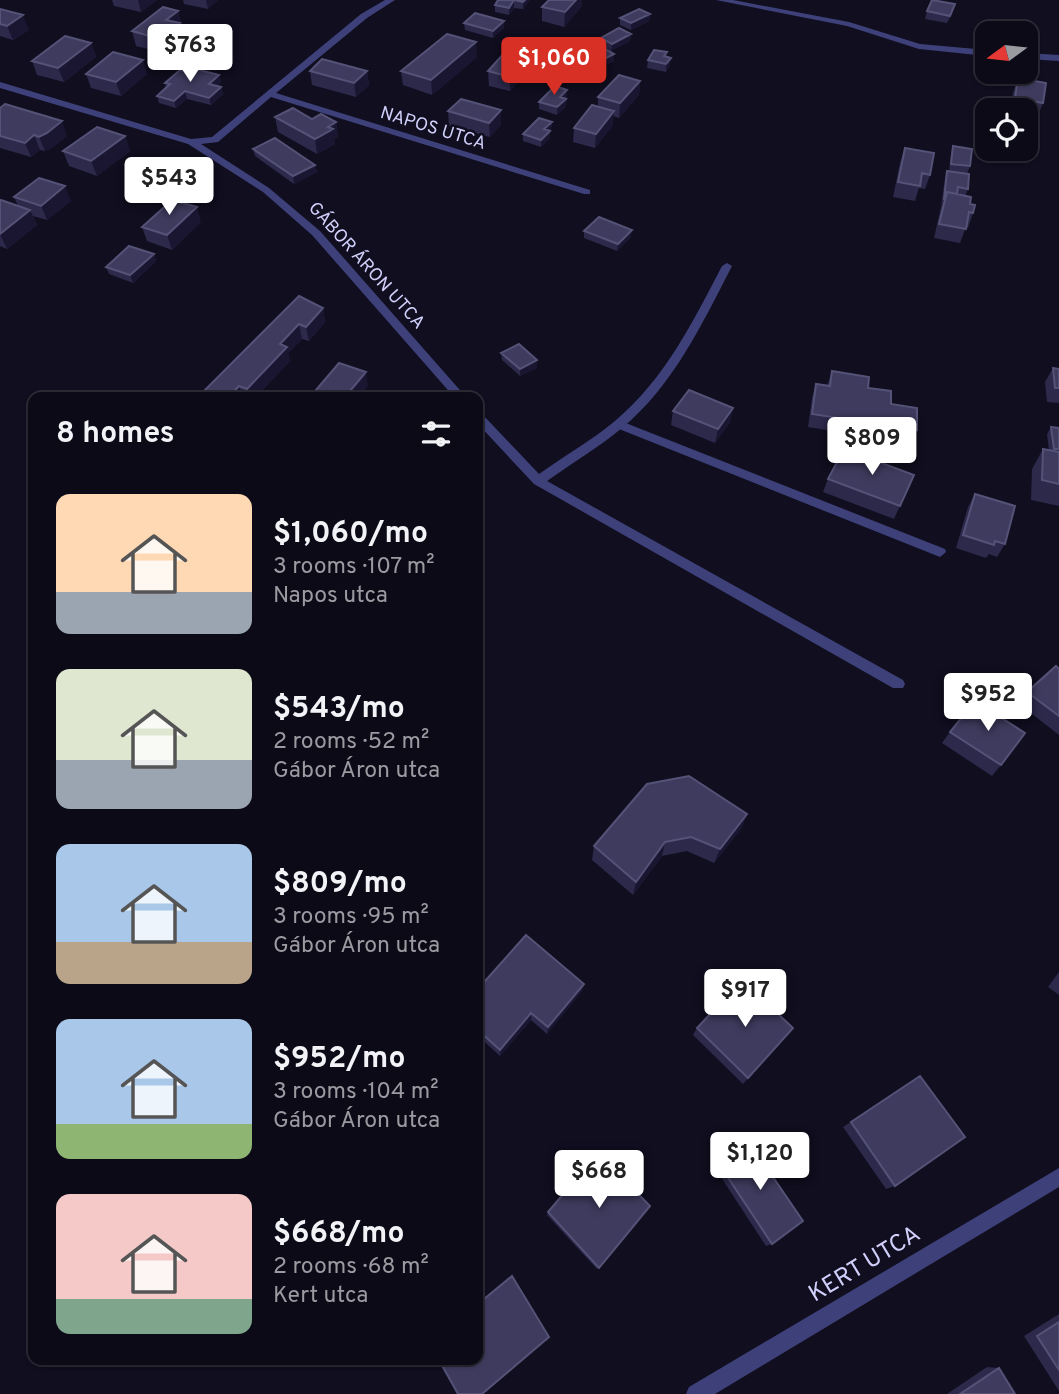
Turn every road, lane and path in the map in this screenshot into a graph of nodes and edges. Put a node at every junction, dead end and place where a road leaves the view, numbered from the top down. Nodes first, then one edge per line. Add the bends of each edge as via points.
1 (391, 0) edge
2 (720, 0) edge
3 (975, 52) edge
4 (1038, 57) edge
5 (1059, 58) edge
6 (0, 85) edge
7 (270, 94) junction
8 (191, 142) junction
9 (587, 192) dead end
10 (727, 266) dead end
11 (456, 392) edge
12 (483, 422) edge
13 (618, 424) junction
14 (538, 481) junction
15 (940, 552) dead end
16 (898, 684) dead end
17 (1059, 1177) edge
18 (696, 1394) edge

1 - 7 street via 364,16
2 - 3 street via 849,24 919,46
4 - 5 street
6 - 8 street, GÁBOR ÁRON UTCA
7 - 8 street via 215,140
7 - 9 street, NAPOS UTCA
8 - 11 street, GÁBOR ÁRON UTCA via 290,208
10 - 13 street via 689,340 660,382
12 - 14 street
13 - 14 street
13 - 15 street
14 - 16 street
17 - 18 street, KERT UTCA

